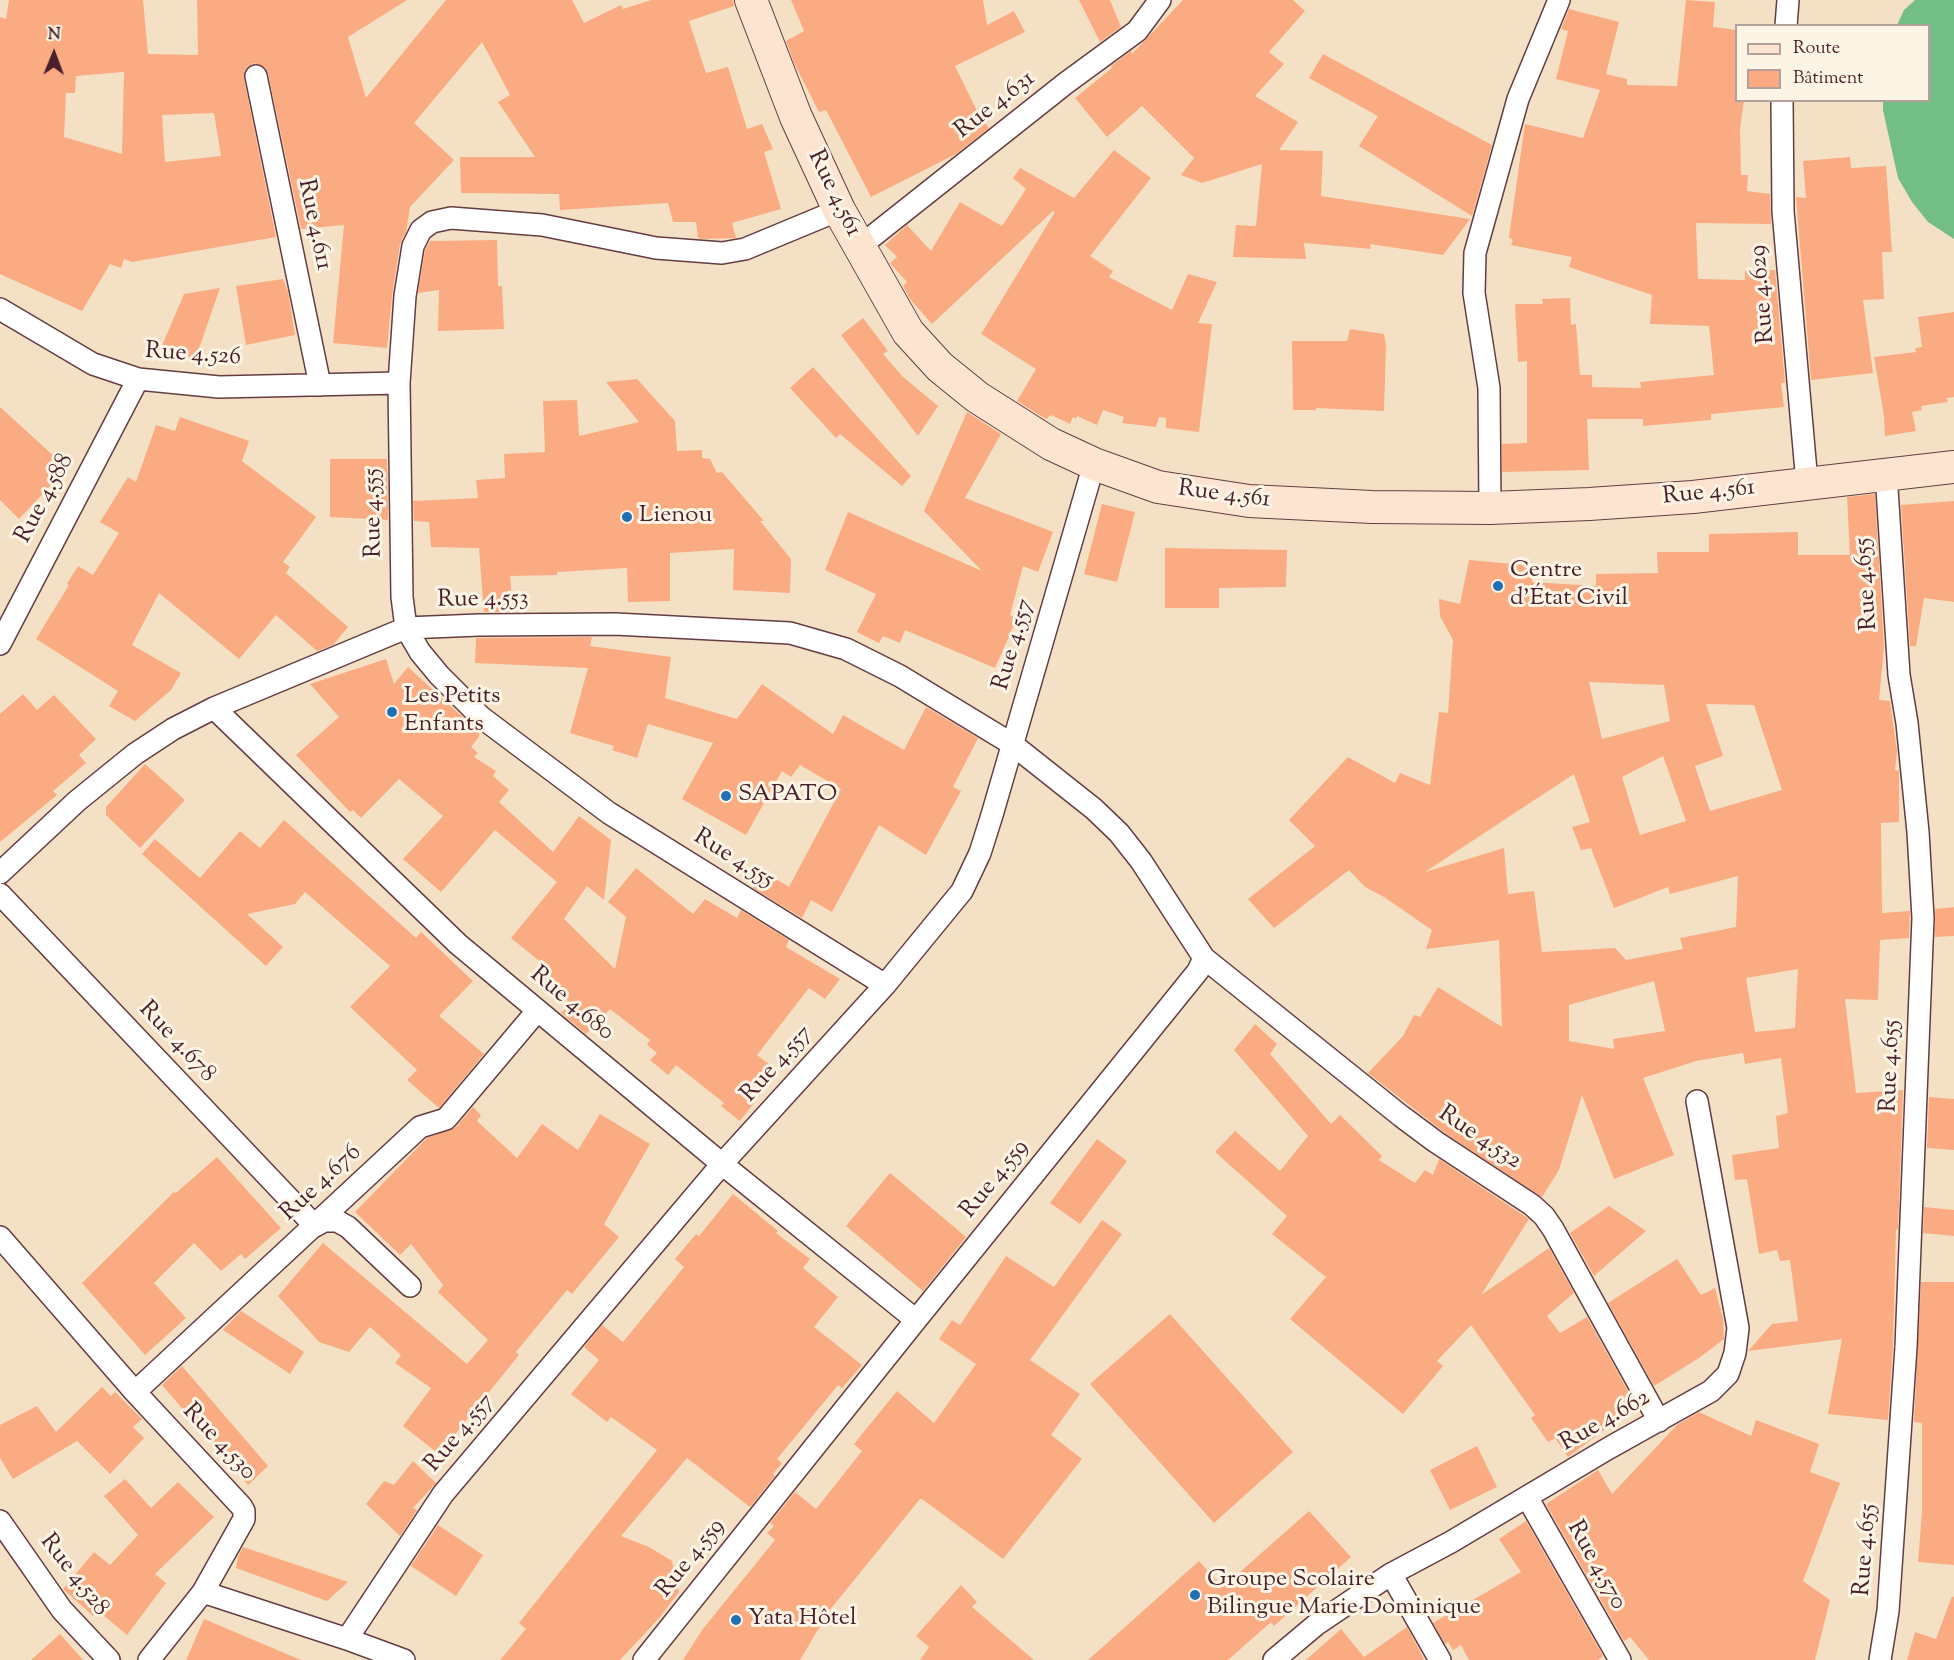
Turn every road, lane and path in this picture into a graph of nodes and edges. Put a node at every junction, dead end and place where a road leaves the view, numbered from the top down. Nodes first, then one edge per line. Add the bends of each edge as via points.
1 (751, 0) edge
2 (1160, 0) edge
3 (1559, 0) edge
4 (1788, 0) edge
5 (1786, 24) edge
6 (255, 76) dead end
7 (1782, 102) edge
8 (839, 210) junction
9 (858, 247) junction
10 (0, 309) edge
11 (138, 379) junction
12 (399, 383) junction
13 (320, 385) junction
14 (1094, 464) junction
15 (1954, 467) edge
16 (1886, 473) junction
17 (1807, 483) junction
18 (1490, 508) junction
19 (406, 628) junction
20 (0, 644) edge
21 (214, 708) junction
22 (1012, 744) junction
23 (0, 873) edge
24 (0, 894) edge
25 (1204, 958) junction
26 (885, 985) junction
27 (537, 1011) junction
28 (1697, 1101) dead end
29 (722, 1164) junction
30 (315, 1226) junction
31 (0, 1237) edge
32 (410, 1286) dead end
33 (916, 1320) junction
34 (135, 1392) junction
35 (1659, 1421) junction
36 (1527, 1497) junction
37 (0, 1521) edge
38 (1390, 1575) junction
39 (203, 1592) junction
40 (352, 1632) junction
41 (109, 1660) edge
42 (149, 1660) edge
43 (404, 1660) edge
44 (644, 1660) edge
45 (1274, 1660) edge
46 (1440, 1660) edge
47 (1620, 1660) edge
48 (1880, 1660) edge

1 - 8 main road, Rue 4.561 via 796,117
2 - 9 street, Rue 4.631 via 1137,31 1066,82
3 - 18 street via 1518,99 1475,253 1474,293 1489,388
4 - 5 street
6 - 13 street, Rue 4.611
7 - 17 street, Rue 4.629 via 1783,211
8 - 9 main road, Rue 4.561
8 - 12 street, Rue 4.555 via 745,249 722,253 656,248 542,225 451,218 432,222 421,230 413,246
9 - 14 main road, Rue 4.561 via 908,332 940,367 977,397 1051,444
10 - 11 street, Rue 4.526 via 93,364
11 - 13 street, Rue 4.526 via 219,387
11 - 20 street, Rue 4.588
12 - 13 street, Rue 4.526
12 - 19 street, Rue 4.555 via 401,567
14 - 18 main road, Rue 4.561 via 1158,488 1249,501
14 - 22 street, Rue 4.557
15 - 16 main road, Rue 4.561
16 - 17 main road, Rue 4.561
16 - 48 street, Rue 4.655 via 1899,675 1923,918 1905,1370 1888,1611
17 - 18 main road, Rue 4.561 via 1693,497
19 - 21 street, Rue 4.553
19 - 22 street, Rue 4.553 via 615,624 790,633 846,649 900,676
19 - 26 street, Rue 4.555 via 420,652 482,717 609,813
21 - 23 street, Rue 4.553 via 135,754 77,801
21 - 27 street, Rue 4.680 via 458,944
22 - 25 street via 1119,833
22 - 26 street, Rue 4.557 via 980,854 962,891
24 - 30 street, Rue 4.678
25 - 33 street, Rue 4.559 via 1198,971
25 - 35 street, Rue 4.532 via 1401,1116 1544,1216
26 - 29 street, Rue 4.557
27 - 29 street, Rue 4.680
27 - 30 street, Rue 4.676 via 446,1119 420,1127
28 - 35 street, Rue 4.662 via 1738,1328 1728,1374 1711,1391
29 - 33 street, Rue 4.680
29 - 40 street, Rue 4.557 via 443,1494
30 - 32 street via 337,1221 348,1227
30 - 34 street, Rue 4.676
31 - 34 street, Rue 4.530
33 - 44 street, Rue 4.559
34 - 39 street, Rue 4.530 via 244,1511
35 - 36 street, Rue 4.662
36 - 38 street, Rue 4.662
36 - 47 street, Rue 4.570
37 - 41 street, Rue 4.528 via 62,1610
38 - 45 street, Rue 4.662 via 1317,1624
38 - 46 street
39 - 40 street
39 - 42 street
40 - 43 street

